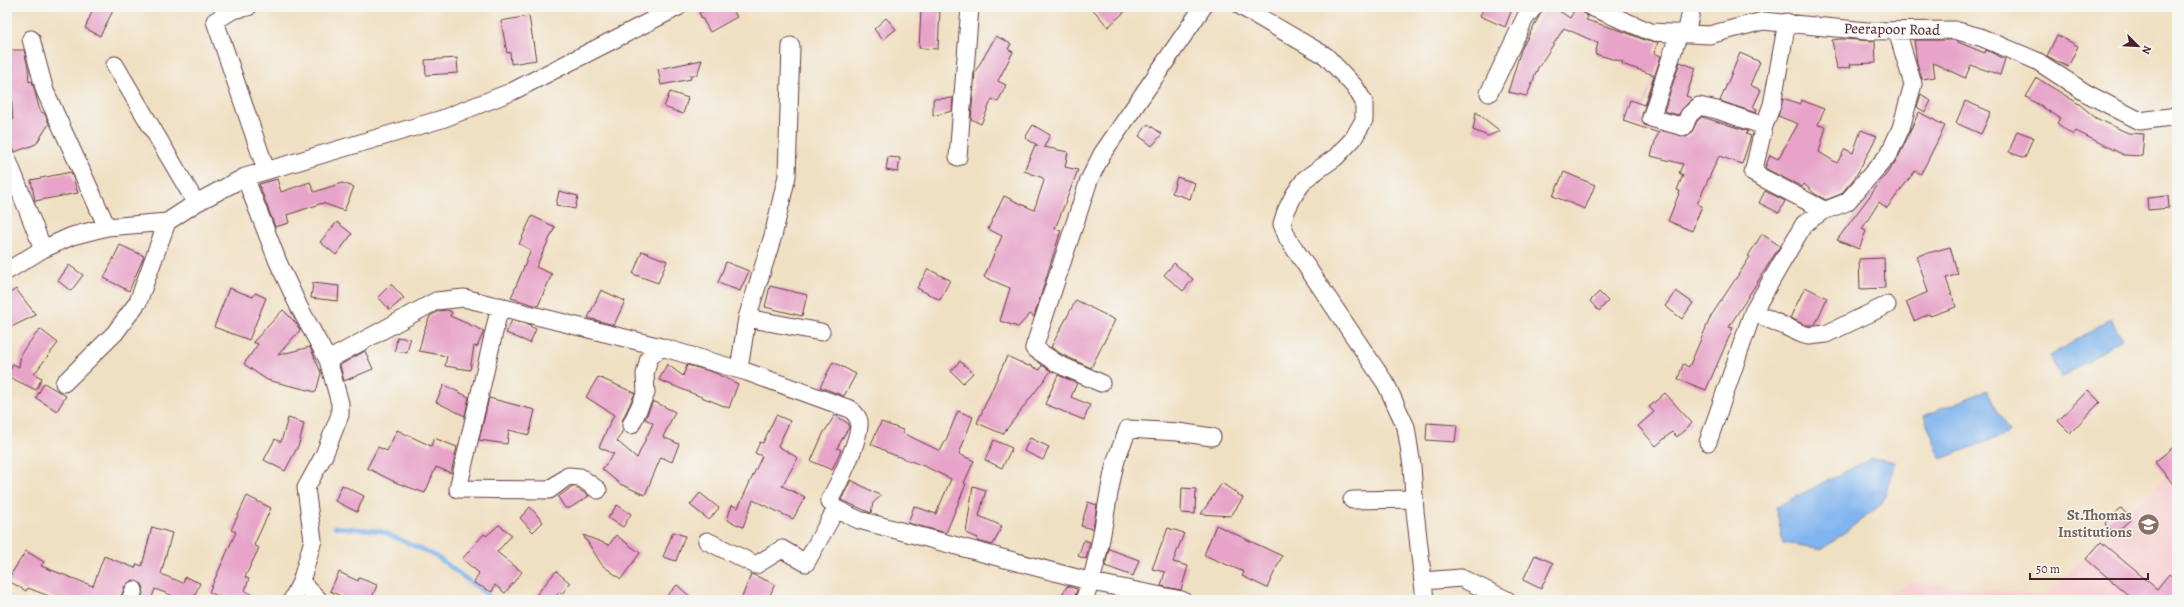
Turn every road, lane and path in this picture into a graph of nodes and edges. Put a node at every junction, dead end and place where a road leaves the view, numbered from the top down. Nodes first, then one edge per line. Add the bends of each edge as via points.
1 (248, 7) edge
2 (678, 7) edge
3 (970, 7) edge
4 (1204, 7) edge
5 (1242, 7) edge
6 (1534, 7) edge
7 (1591, 7) edge
8 (1692, 7) edge
9 (213, 14) edge
10 (1766, 14) edge
11 (1786, 22) junction
12 (1897, 31) junction
13 (1682, 34) junction
14 (32, 39) dead end
15 (791, 46) dead end
16 (115, 65) dead end
17 (1489, 93) dead end
18 (2177, 116) edge
19 (1764, 126) junction
20 (958, 157) dead end
21 (7, 158) edge
22 (266, 170) junction
23 (245, 177) junction
24 (196, 203) junction
25 (1824, 210) junction
26 (167, 222) junction
27 (107, 227) junction
28 (43, 249) junction
29 (7, 271) edge
30 (1887, 305) dead end
31 (500, 306) junction
32 (1753, 312) junction
33 (747, 318) junction
34 (821, 332) dead end
35 (661, 347) junction
36 (328, 360) junction
37 (739, 369) junction
38 (64, 383) dead end
39 (1101, 383) dead end
40 (632, 425) dead end
41 (1212, 437) dead end
42 (1708, 442) dead end
43 (598, 490) dead end
44 (1414, 499) junction
45 (1352, 500) dead end
46 (836, 509) junction
47 (707, 541) dead end
48 (1423, 581) junction
49 (301, 582) junction
50 (1092, 582) junction
51 (292, 600) edge
52 (319, 600) edge
53 (1084, 600) edge
54 (1182, 600) edge
55 (1425, 600) edge
56 (1507, 600) edge

1 - 9 street
2 - 22 street via 510,92 442,119
3 - 20 street
4 - 39 street via 1115,134 1089,180 1034,348 1058,364
5 - 44 street via 1326,56 1355,87 1364,102 1364,120 1353,139 1336,157 1305,180 1286,211 1282,224 1288,239 1386,384 1406,427
6 - 17 street via 1525,18
7 - 13 street, Peerapoor Road via 1651,32
8 - 13 street
9 - 22 street
10 - 11 street, Peerapoor Road
10 - 13 street, Peerapoor Road via 1709,35
11 - 12 street, Peerapoor Road via 1868,31
11 - 19 street via 1772,105
12 - 18 street, Peerapoor Road via 1954,30 1980,37 2037,61 2086,93 2140,121
12 - 25 street via 1913,84 1901,128 1889,154 1847,202
13 - 19 street via 1651,118 1684,127 1689,115 1699,106
14 - 27 street via 45,91
15 - 33 street via 786,176 773,236
16 - 24 street
19 - 25 street via 1753,173
21 - 28 street
22 - 23 street
23 - 24 street
23 - 36 street via 278,262
24 - 26 street
25 - 32 street via 1804,224
26 - 27 street
26 - 38 street via 138,302 115,333
27 - 28 street via 72,236
28 - 29 street
30 - 32 street via 1826,334 1815,336 1802,334
31 - 35 street
31 - 36 street via 464,298 436,301
31 - 43 street via 458,489 549,490 568,476 580,477
32 - 42 street
33 - 34 street
33 - 37 street
35 - 37 street
35 - 40 street via 649,358 645,374 646,393
36 - 49 street via 340,403 340,416 324,455 306,488 313,540
37 - 46 street via 850,409 858,416 859,426 846,470 829,501
41 - 50 street via 1128,429 1115,463 1102,541
44 - 45 street
44 - 48 street
46 - 47 street via 806,563 782,549 756,565
46 - 50 street via 859,520
48 - 55 street
48 - 56 street via 1461,578
49 - 51 street
49 - 52 street
50 - 53 street
50 - 54 street

